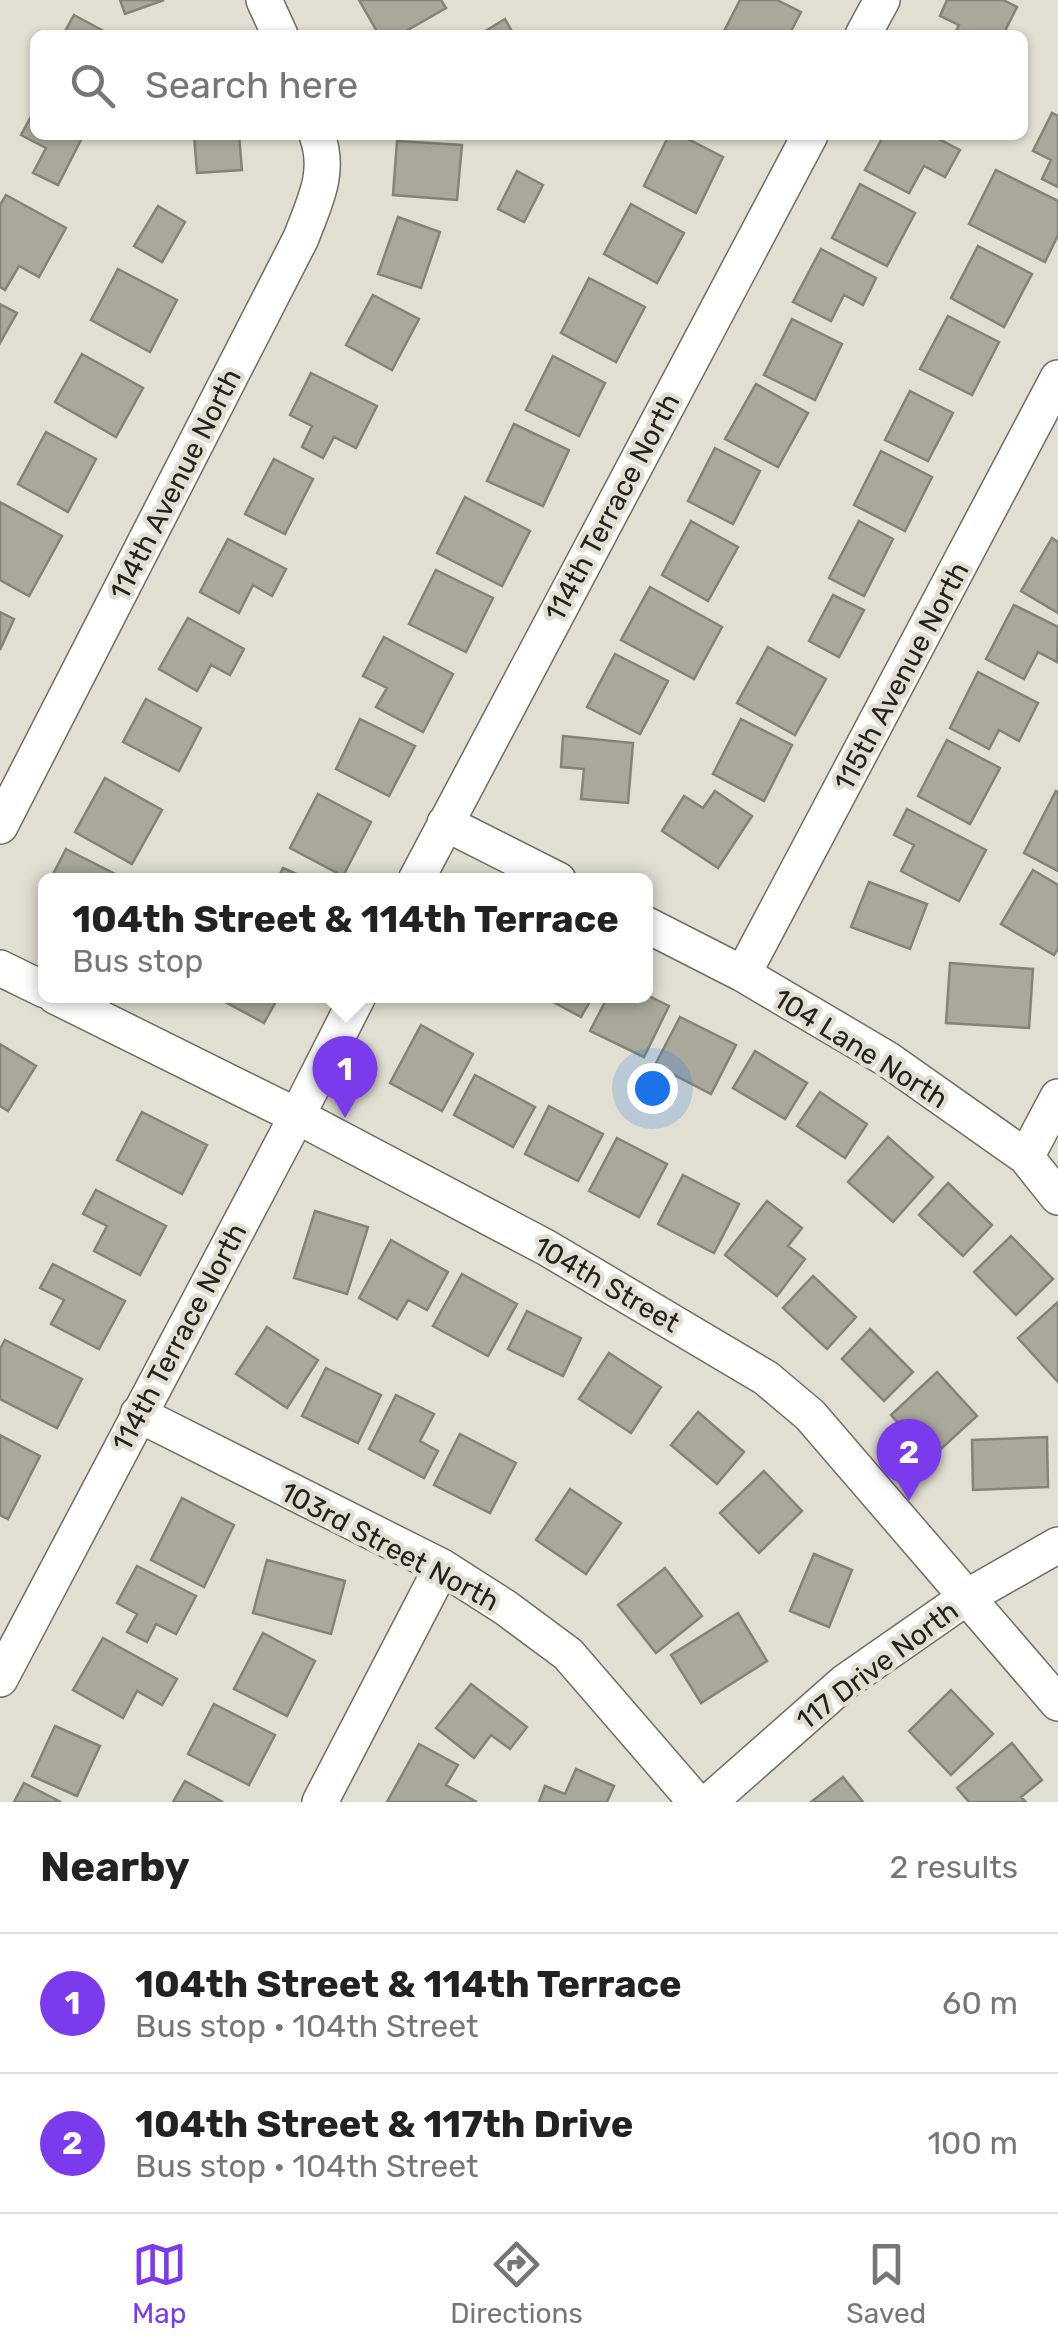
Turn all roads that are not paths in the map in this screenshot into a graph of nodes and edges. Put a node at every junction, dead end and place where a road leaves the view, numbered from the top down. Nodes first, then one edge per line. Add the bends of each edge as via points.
1 (264, 0) edge
2 (882, 0) edge
3 (278, 30) edge
4 (866, 30) edge
5 (319, 140) edge
6 (807, 140) edge
7 (1058, 378) edge
8 (444, 824) junction
9 (0, 826) edge
10 (420, 873) edge
11 (544, 873) edge
12 (653, 928) edge
13 (0, 968) edge
14 (744, 974) junction
15 (38, 987) edge
16 (69, 1003) edge
17 (354, 1003) edge
18 (1058, 1097) edge
19 (296, 1116) junction
20 (1026, 1157) junction
21 (1058, 1197) edge
22 (138, 1414) junction
23 (1058, 1545) edge
24 (442, 1567) junction
25 (968, 1597) junction
26 (0, 1679) edge
27 (1058, 1703) edge
28 (320, 1802) edge
29 (696, 1802) edge
30 (709, 1802) edge

1 - 3 street
2 - 4 street
5 - 9 street, 114th Avenue North via 324,154 318,195 301,238
6 - 8 street, 114th Terrace North
7 - 14 street, 115th Avenue North
8 - 10 street, 114th Terrace North
8 - 11 street
12 - 14 street, 104 Lane North
13 - 15 street
14 - 20 street, 104 Lane North via 887,1059
16 - 19 street, 104th Street
17 - 19 street, 114th Terrace North
18 - 20 street
19 - 22 street, 114th Terrace North
19 - 25 street, 104th Street via 547,1248 766,1378 810,1415
20 - 21 street, 104 Lane North
22 - 24 street, 103rd Street North
22 - 26 street, 114th Terrace North
23 - 25 street, 117 Drive North
24 - 28 street
24 - 29 street, 103rd Street North via 568,1654
25 - 27 street, 104th Street
25 - 30 street, 117 Drive North via 845,1682

